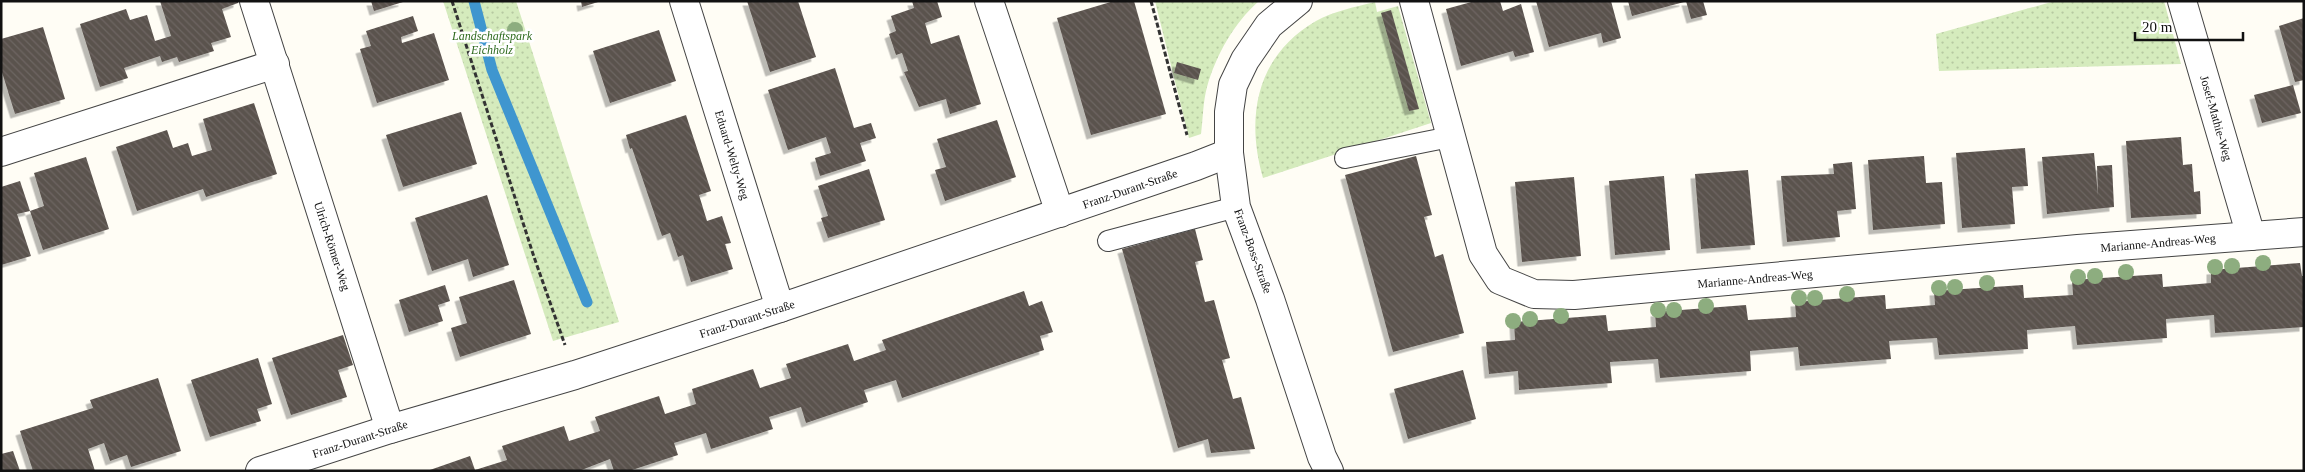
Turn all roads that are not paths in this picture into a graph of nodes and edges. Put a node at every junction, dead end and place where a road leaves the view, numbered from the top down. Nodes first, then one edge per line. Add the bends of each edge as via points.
1 (254, 1) edge
2 (684, 1) edge
3 (989, 1) edge
4 (1298, 1) edge
5 (1414, 1) edge
6 (2182, 1) edge
7 (275, 64) junction
8 (1450, 137) junction
9 (1, 152) edge
10 (1229, 153) junction
11 (1346, 158) dead end
12 (1236, 207) junction
13 (1060, 213) junction
14 (2304, 232) edge
15 (2251, 236) junction
16 (1108, 241) dead end
17 (780, 308) junction
18 (390, 429) junction
19 (1324, 466) edge
20 (260, 471) edge

1 - 7 street, Ulrich-Römer-Weg
2 - 17 street, Eduard-Welty-Weg
3 - 13 street
4 - 10 street, Franz-Boss-Straße via 1269,25 1245,60 1233,85
5 - 8 street, Marianne-Andreas-Weg
6 - 15 street, Josef-Mathie-Weg
7 - 9 street
7 - 18 street, Ulrich-Römer-Weg
8 - 11 lane
8 - 15 street, Marianne-Andreas-Weg via 1483,254 1500,280 1534,294 1574,295
10 - 12 street, Franz-Boss-Straße
10 - 13 street, Franz-Durant-Straße
12 - 16 lane
12 - 19 street, Franz-Boss-Straße via 1270,299
13 - 17 street, Franz-Durant-Straße
14 - 15 street, Marianne-Andreas-Weg
17 - 18 street, Franz-Durant-Straße via 575,375
18 - 20 street, Franz-Durant-Straße

